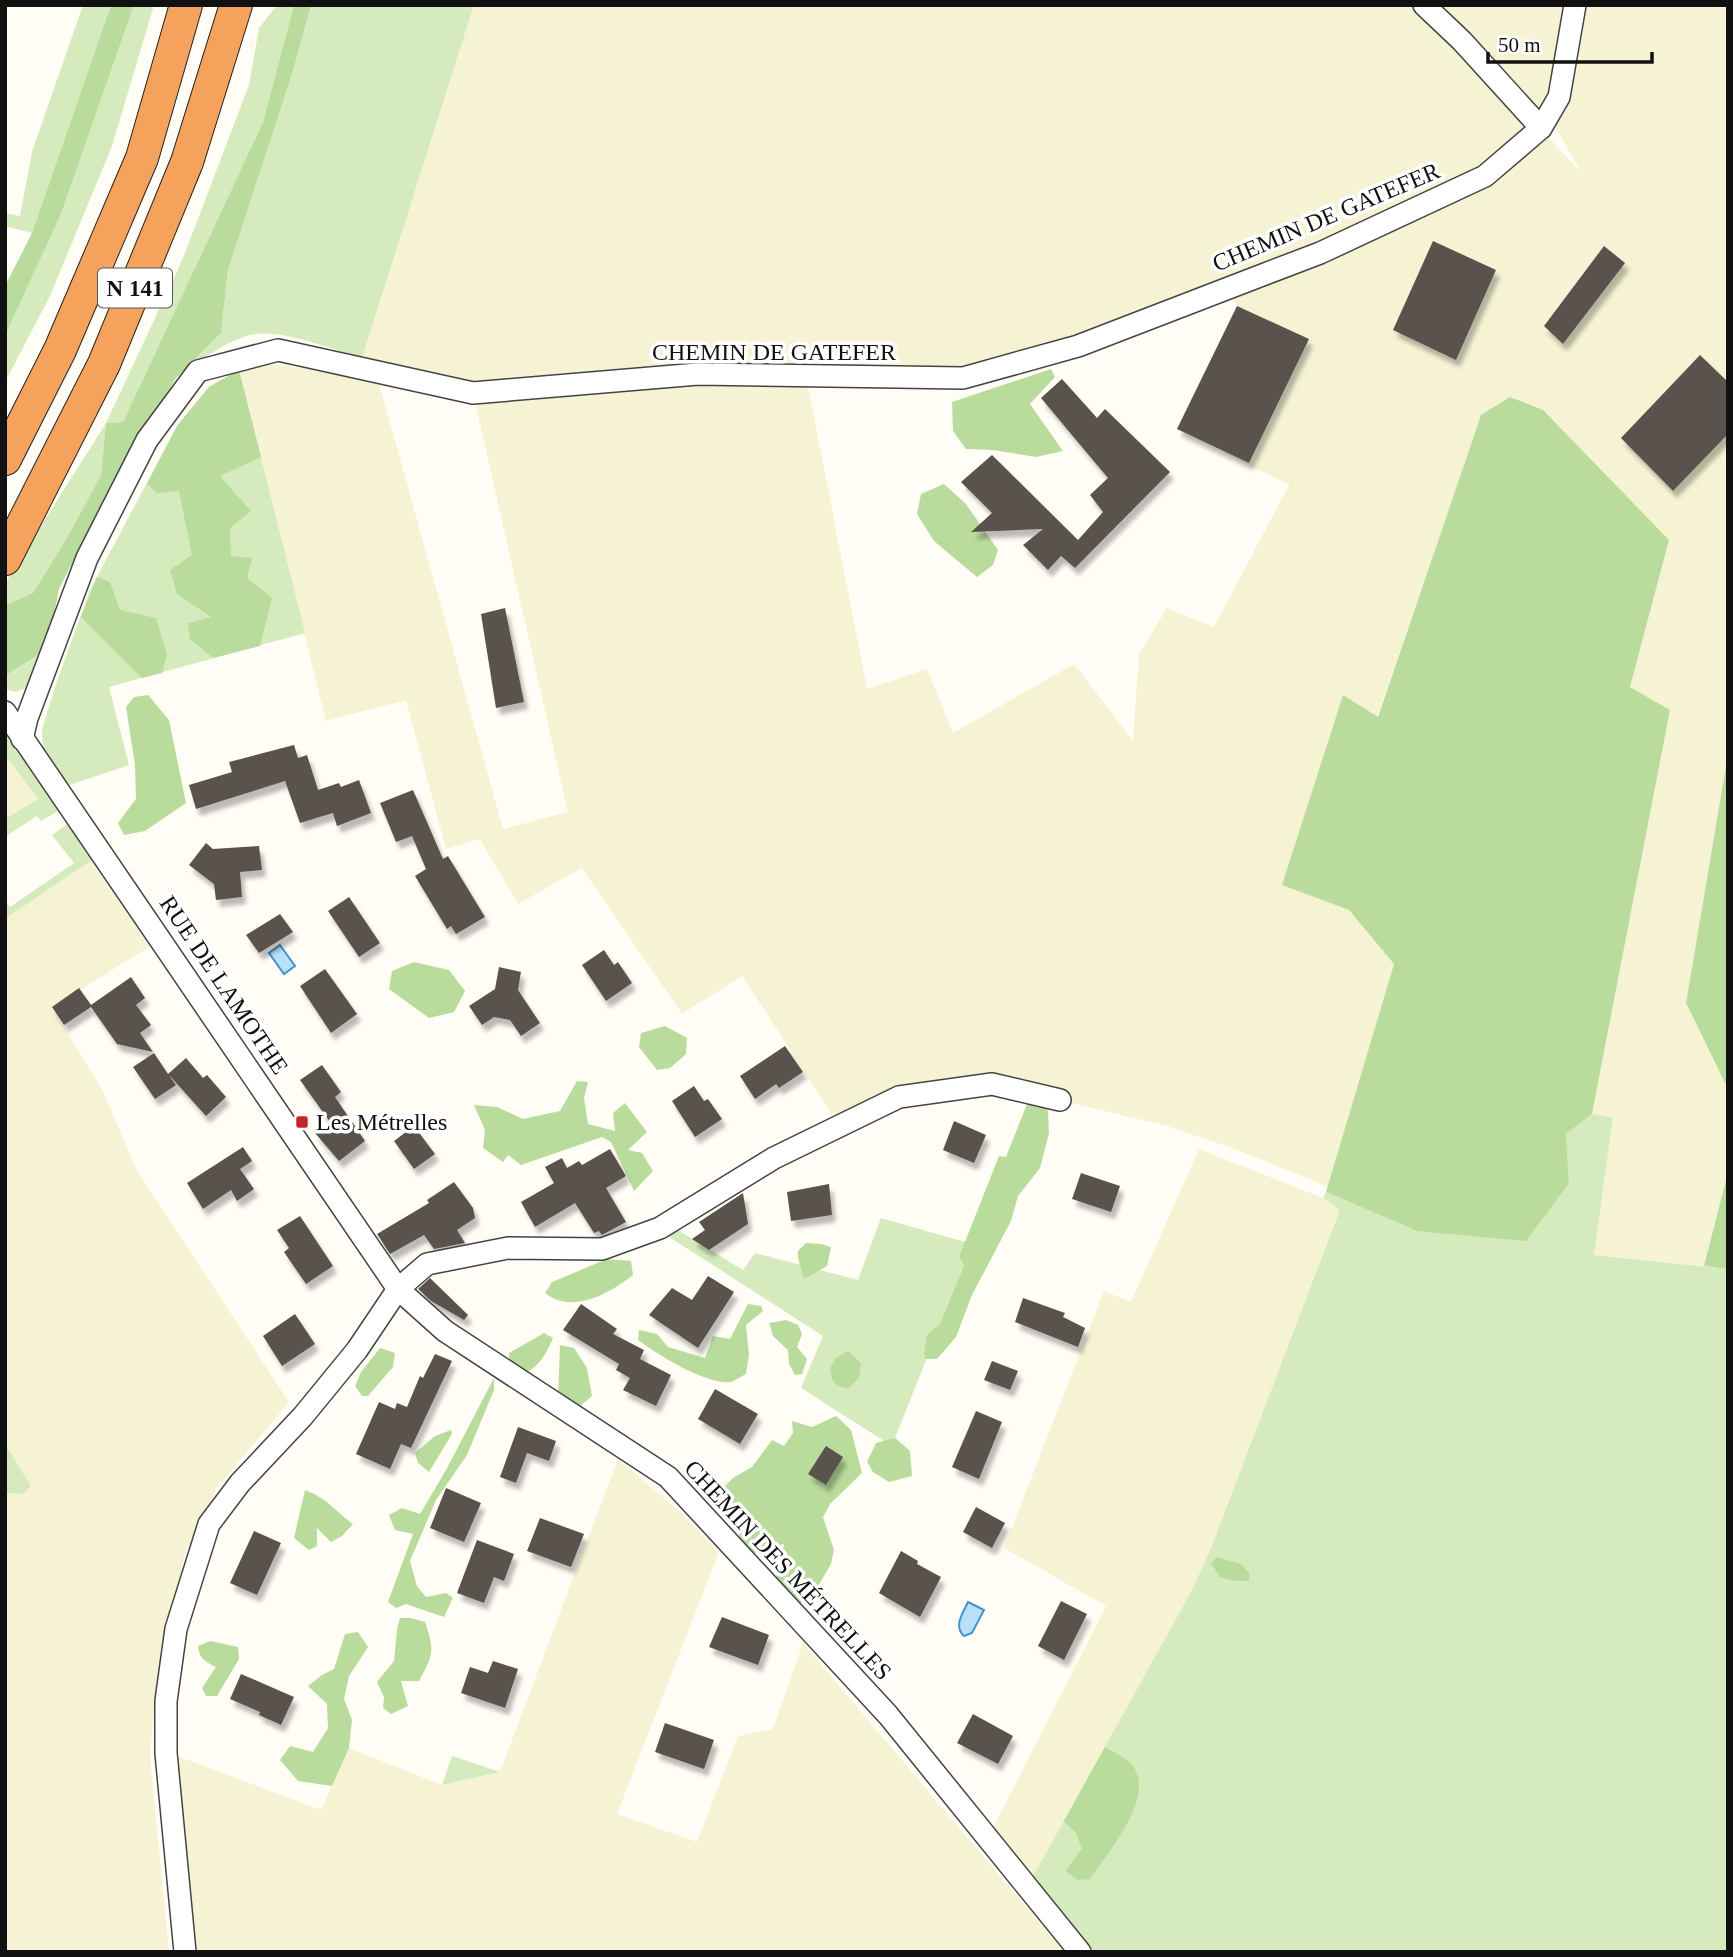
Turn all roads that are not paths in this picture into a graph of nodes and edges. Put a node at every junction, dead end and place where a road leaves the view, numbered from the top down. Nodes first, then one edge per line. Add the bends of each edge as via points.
1 (186, 5) edge
2 (236, 5) edge
3 (1424, 5) edge
4 (1575, 5) edge
5 (1541, 128) junction
6 (5, 459) edge
7 (5, 559) edge
8 (5, 712) edge
9 (22, 739) junction
10 (1060, 1100) dead end
11 (398, 1289) junction
12 (185, 1952) edge
13 (1080, 1952) edge

1 - 6 highway, N 141 via 142,158 60,351
2 - 7 highway, N 141 via 187,162 104,364
3 - 5 street
4 - 5 street, CHEMIN DE GATEFER via 1559,97
5 - 9 street, CHEMIN DE GATEFER via 1485,176 1320,253 1078,346 963,378 698,374 473,393 278,350 198,371 147,440 88,558
8 - 9 street, RUE DE LAMOTHE
9 - 11 street, RUE DE LAMOTHE
10 - 11 street via 992,1084 899,1097 774,1158 660,1228 603,1249 508,1248 427,1264
11 - 12 street via 357,1350 209,1524 176,1629 166,1701 166,1753
11 - 13 street, CHEMIN DES MÉTRELLES via 445,1331 667,1477 888,1715

